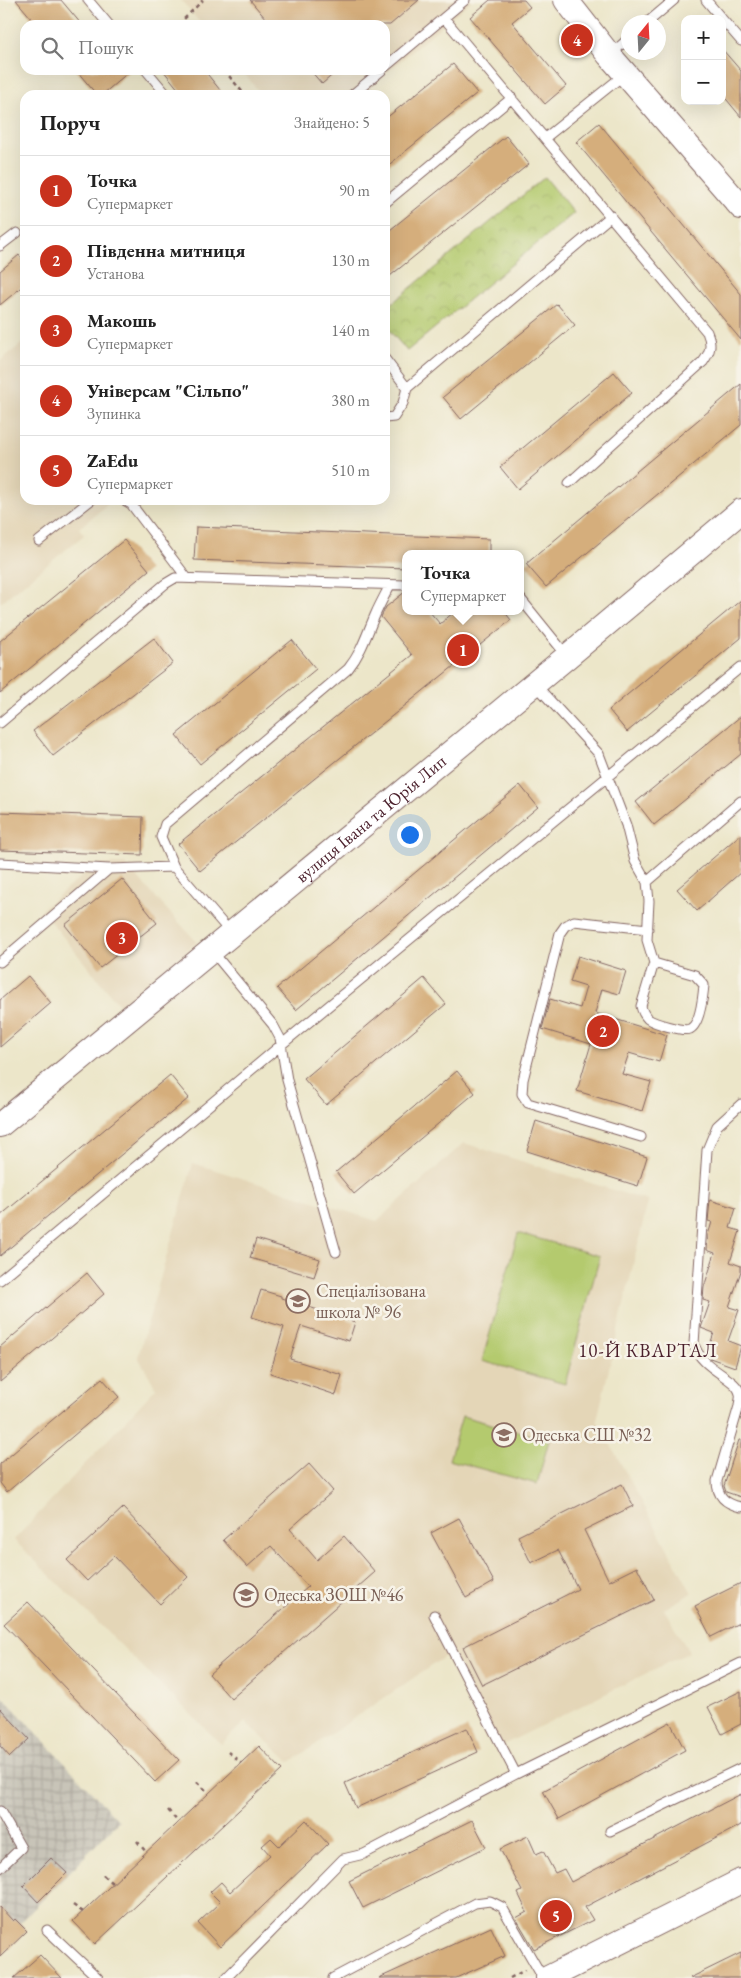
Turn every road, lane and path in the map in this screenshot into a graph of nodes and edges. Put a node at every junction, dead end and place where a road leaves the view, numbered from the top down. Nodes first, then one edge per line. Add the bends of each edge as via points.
1 (88, 0) edge
2 (202, 0) edge
3 (465, 0) edge
4 (566, 0) edge
5 (674, 0) edge
6 (706, 0) edge
7 (656, 15) edge
8 (719, 15) edge
9 (444, 18) junction
10 (104, 20) edge
11 (183, 20) edge
12 (726, 24) edge
13 (741, 41) edge
14 (621, 45) edge
15 (609, 55) junction
16 (390, 63) edge
17 (625, 73) junction
18 (150, 75) edge
19 (228, 75) edge
20 (376, 75) edge
21 (163, 90) edge
22 (241, 90) edge
23 (358, 90) edge
24 (512, 98) junction
25 (545, 138) junction
26 (390, 199) edge
27 (741, 207) edge
28 (611, 216) junction
29 (17, 233) dead end
30 (0, 246) edge
31 (390, 366) edge
32 (407, 388) junction
33 (390, 417) edge
34 (569, 483) dead end
35 (85, 505) edge
36 (132, 505) edge
37 (741, 511) edge
38 (39, 541) dead end
39 (187, 578) junction
40 (390, 585) junction
41 (402, 585) edge
42 (524, 603) edge
43 (568, 656) junction
44 (741, 667) edge
45 (535, 684) junction
46 (0, 723) edge
47 (607, 776) junction
48 (741, 801) edge
49 (0, 863) edge
50 (174, 867) junction
51 (109, 869) junction
52 (647, 882) junction
53 (648, 929) junction
54 (232, 934) junction
55 (211, 950) junction
56 (0, 962) edge
57 (654, 963) junction
58 (281, 1045) junction
59 (741, 1104) edge
60 (0, 1125) edge
61 (642, 1136) dead end
62 (336, 1252) dead end
63 (0, 1280) edge
64 (741, 1507) edge
65 (434, 1615) dead end
66 (741, 1663) edge
67 (228, 1752) dead end
68 (241, 1763) dead end
69 (741, 1768) edge
70 (516, 1774) junction
71 (197, 1782) dead end
72 (209, 1793) dead end
73 (168, 1810) dead end
74 (0, 1811) edge
75 (178, 1822) dead end
76 (610, 1831) dead end
77 (137, 1841) dead end
78 (146, 1852) dead end
79 (0, 1868) edge
80 (103, 1875) dead end
81 (741, 1881) edge
82 (113, 1884) dead end
83 (73, 1904) dead end
84 (83, 1912) dead end
85 (48, 1930) dead end
86 (542, 1972) edge
87 (98, 1978) edge
88 (226, 1978) edge
89 (333, 1978) edge
90 (510, 1978) edge
91 (542, 1978) edge

1 - 10 lane
2 - 11 path
3 - 9 lane
4 - 15 street
5 - 7 lane
6 - 8 lane
9 - 16 lane
9 - 24 lane
12 - 13 lane
14 - 15 lane
15 - 17 street
17 - 25 lane
17 - 27 street
18 - 21 lane
19 - 22 path
20 - 23 lane
24 - 25 lane
24 - 26 lane
25 - 28 lane
28 - 32 lane
28 - 34 lane via 707,332 711,342 710,353
29 - 30 lane
31 - 32 lane
32 - 33 lane via 403,403
35 - 38 lane
36 - 39 lane
37 - 43 street, вулиця Івана та Юрія Лип
39 - 40 lane
39 - 46 lane via 175,578 165,584
40 - 41 lane
40 - 50 lane via 364,645 348,669 165,824 161,837
42 - 43 lane
43 - 45 street, вулиця Івана та Юрія Лип
44 - 47 lane
45 - 47 lane via 599,754
45 - 54 street, вулиця Івана та Юрія Лип
47 - 52 lane via 635,861
47 - 58 lane
48 - 52 lane
49 - 51 lane
50 - 51 lane
50 - 54 lane
51 - 56 lane
52 - 53 lane
53 - 57 lane via 647,940
53 - 61 lane via 574,921 565,926 560,933 522,1094 528,1102
54 - 55 street, вулиця Івана та Юрія Лип
55 - 58 lane via 273,1025
55 - 60 street, вулиця Івана та Юрія Лип
57 - 57 lane via 695,975 704,985 703,999 691,1029 683,1031 649,1020 642,1012
58 - 62 lane via 287,1080
58 - 63 lane
59 - 64 lane via 717,1126 707,1150 694,1344 697,1354 706,1364 736,1386 740,1394 717,1481 717,1492 724,1501
65 - 70 lane
66 - 70 lane
67 - 68 path
69 - 76 lane
70 - 88 lane via 364,1854 343,1859
71 - 72 path
73 - 75 path
74 - 79 lane via 21,1848
77 - 78 path
80 - 82 path
81 - 86 street
83 - 84 path
85 - 87 lane
86 - 89 lane via 502,1908 490,1901 475,1903
86 - 90 path
86 - 91 lane

